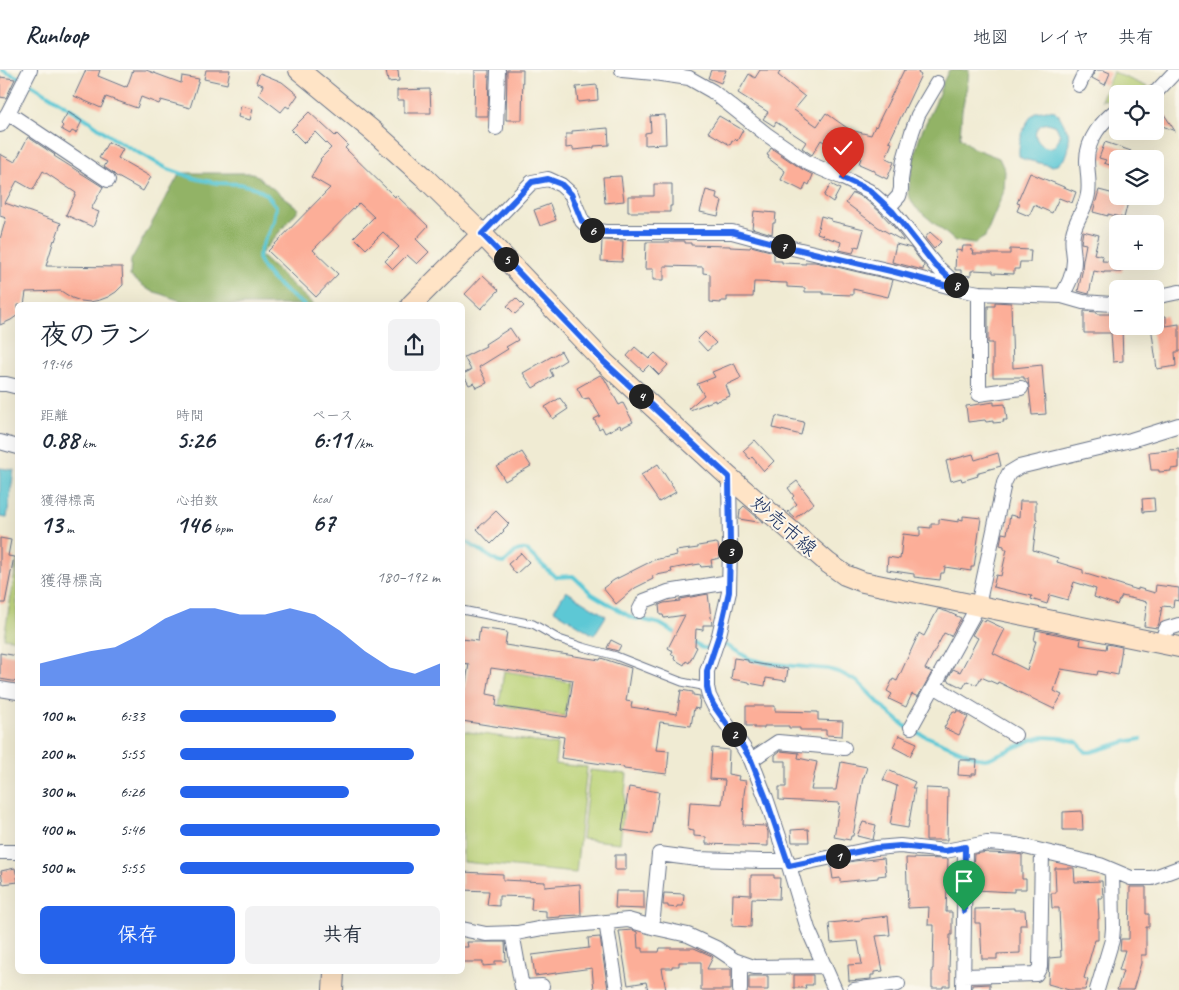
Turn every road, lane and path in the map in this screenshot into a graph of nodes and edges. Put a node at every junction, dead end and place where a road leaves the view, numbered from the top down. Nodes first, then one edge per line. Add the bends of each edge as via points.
1 (30, 70) edge
2 (299, 70) edge
3 (498, 70) edge
4 (622, 70) edge
5 (1086, 70) edge
6 (1176, 70) edge
7 (936, 83) dead end
8 (1079, 85) dead end
9 (1162, 85) edge
10 (8, 113) junction
11 (1109, 115) edge
12 (0, 125) edge
13 (496, 128) dead end
14 (108, 180) dead end
15 (888, 208) junction
16 (482, 234) junction
17 (963, 290) junction
18 (1179, 292) edge
19 (979, 293) junction
20 (1164, 295) edge
21 (1062, 296) junction
22 (414, 302) edge
23 (1109, 304) edge
24 (0, 384) edge
25 (15, 386) edge
26 (1021, 388) dead end
27 (1179, 425) edge
28 (0, 442) edge
29 (15, 446) edge
30 (729, 477) junction
31 (729, 582) junction
32 (978, 606) junction
33 (465, 611) edge
34 (639, 611) dead end
35 (1179, 625) edge
36 (1170, 645) edge
37 (934, 686) junction
38 (707, 687) junction
39 (0, 689) edge
40 (15, 692) edge
41 (911, 727) dead end
42 (1015, 735) dead end
43 (844, 748) dead end
44 (751, 760) junction
45 (965, 847) junction
46 (1042, 851) junction
47 (0, 852) edge
48 (15, 852) edge
49 (789, 863) junction
50 (1179, 868) edge
51 (1112, 870) junction
52 (606, 922) junction
53 (652, 927) junction
54 (465, 930) edge
55 (512, 933) junction
56 (740, 963) junction
57 (825, 966) junction
58 (334, 974) edge
59 (964, 976) junction
60 (898, 984) dead end
61 (542, 986) dead end
62 (333, 990) edge
63 (617, 990) edge
64 (740, 990) edge
65 (835, 990) edge
66 (854, 990) edge
67 (963, 990) edge
68 (1097, 990) edge

1 - 10 street
2 - 16 main road, 妙売市線 via 374,132
3 - 13 street
4 - 15 street via 689,78 712,91 808,163 869,190
5 - 8 street
6 - 9 street
7 - 15 street via 912,132 899,196
10 - 12 street
10 - 14 street
11 - 21 street via 1096,130 1090,146 1087,158 1089,192 1073,232 1072,277
15 - 17 street via 935,265
16 - 17 street via 532,182 548,179 561,184 571,194 582,221 591,230 732,232
16 - 22 main road
16 - 30 main road, 妙売市線 via 604,362
17 - 19 street
18 - 20 street
19 - 21 street
19 - 26 street via 980,394
21 - 23 street via 1082,302
24 - 25 street
27 - 32 street via 1009,473 1004,483
28 - 29 street
30 - 31 street
30 - 32 main road, 妙売市線 via 844,575 863,582
31 - 34 street via 668,592 644,601
31 - 38 street via 719,635 707,671
32 - 36 main road, 妙売市線
32 - 37 street
33 - 38 lane via 533,624 559,639 616,656 682,682
35 - 36 street via 1166,629
37 - 41 street
37 - 42 street
38 - 44 street via 714,706
39 - 40 street
43 - 44 street via 778,742
44 - 49 street
45 - 46 street via 987,842
45 - 49 street via 945,851 900,846 876,848
45 - 59 street
46 - 51 street
46 - 59 street via 1040,967 1036,974
47 - 48 street
49 - 53 street via 658,854
49 - 57 street via 808,929
50 - 51 street via 1152,878 1131,878
51 - 68 street via 1112,940
52 - 53 street via 628,920
52 - 55 street
52 - 63 street
53 - 56 street via 688,935
54 - 55 street via 486,934
55 - 61 street via 522,987
56 - 57 street via 754,967
56 - 64 street
57 - 65 street
58 - 62 main road
59 - 67 street
60 - 66 street

